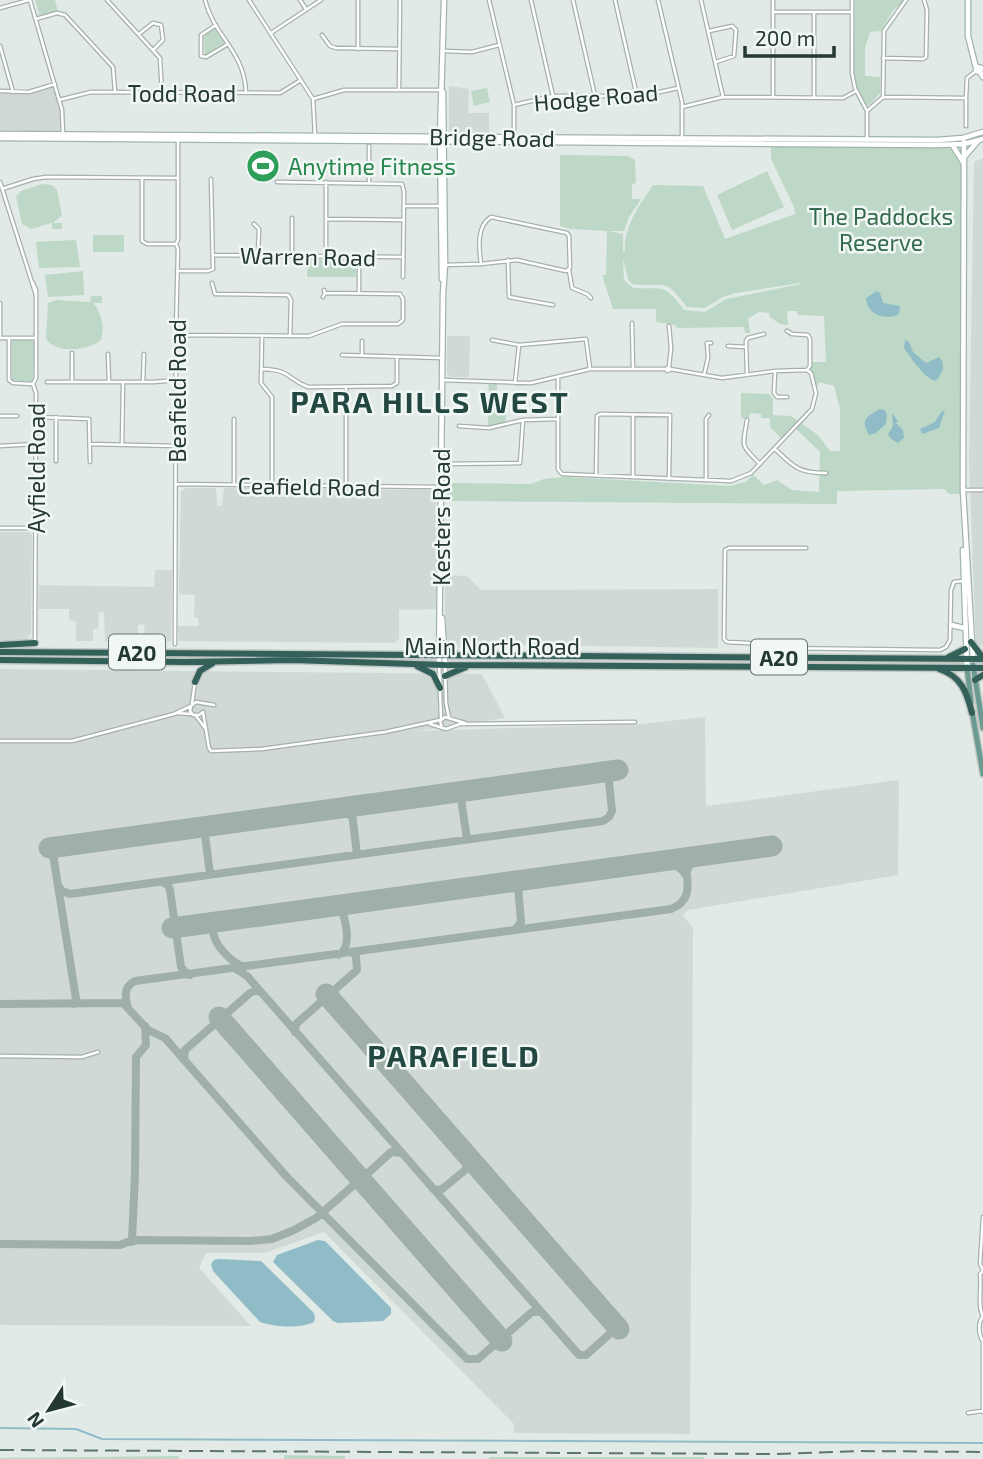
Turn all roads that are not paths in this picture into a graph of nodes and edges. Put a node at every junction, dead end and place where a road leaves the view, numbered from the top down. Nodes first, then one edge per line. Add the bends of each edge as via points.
1 (29, 0) edge
2 (205, 0) edge
3 (249, 0) edge
4 (300, 0) edge
5 (321, 0) edge
6 (358, 0) edge
7 (400, 0) edge
8 (444, 0) edge
9 (489, 0) edge
10 (531, 0) edge
11 (573, 0) edge
12 (615, 0) edge
13 (659, 0) edge
14 (701, 0) edge
15 (773, 0) edge
16 (852, 0) edge
17 (906, 0) edge
18 (924, 0) edge
19 (968, 0) edge
20 (109, 1) edge
21 (0, 8) edge
22 (306, 10) junction
23 (774, 12) junction
24 (814, 12) junction
25 (852, 12) junction
26 (36, 19) junction
27 (216, 25) junction
28 (709, 31) junction
29 (271, 33) junction
30 (139, 34) junction
31 (322, 35) dead end
32 (228, 44) junction
33 (500, 45) junction
34 (0, 46) edge
35 (359, 49) junction
36 (399, 49) junction
37 (153, 50) junction
38 (444, 51) junction
39 (883, 58) junction
40 (716, 62) junction
41 (979, 71) edge
42 (301, 80) junction
43 (55, 84) junction
44 (678, 89) junction
45 (399, 90) junction
46 (0, 91) edge
47 (443, 91) junction
48 (856, 91) junction
49 (13, 92) junction
50 (115, 92) junction
51 (162, 93) junction
52 (246, 93) junction
53 (552, 96) junction
54 (595, 96) junction
55 (637, 96) junction
56 (723, 97) junction
57 (773, 97) junction
58 (814, 97) junction
59 (883, 97) junction
60 (966, 98) junction
61 (313, 99) junction
62 (59, 100) junction
63 (514, 105) junction
64 (682, 107) junction
65 (867, 111) junction
66 (966, 127) dead end
67 (983, 132) edge
68 (0, 136) edge
69 (63, 136) junction
70 (178, 137) junction
71 (315, 138) junction
72 (442, 139) junction
73 (514, 140) junction
74 (981, 140) edge
75 (682, 141) junction
76 (963, 141) junction
77 (431, 142) junction
78 (867, 142) junction
79 (952, 145) junction
80 (369, 146) dead end
81 (440, 151) junction
82 (964, 160) junction
83 (142, 178) junction
84 (178, 178) junction
85 (211, 179) dead end
86 (0, 182) edge
87 (277, 182) dead end
88 (369, 182) junction
89 (326, 183) junction
90 (2, 189) junction
91 (404, 206) junction
92 (442, 206) junction
93 (292, 218) dead end
94 (326, 219) junction
95 (404, 220) junction
96 (254, 224) dead end
97 (176, 244) junction
98 (213, 255) junction
99 (258, 255) junction
100 (292, 256) junction
101 (326, 256) junction
102 (359, 256) junction
103 (403, 257) junction
104 (508, 260) junction
105 (481, 264) junction
106 (443, 265) junction
107 (569, 270) junction
108 (177, 271) junction
109 (403, 277) dead end
110 (212, 283) dead end
111 (405, 288) dead end
112 (359, 293) junction
113 (324, 294) dead end
114 (400, 294) junction
115 (591, 298) dead end
116 (0, 303) edge
117 (553, 305) dead end
118 (632, 323) dead end
119 (322, 324) dead end
120 (669, 326) dead end
121 (326, 330) junction
122 (787, 331) dead end
123 (764, 334) dead end
124 (179, 335) junction
125 (262, 336) junction
126 (290, 336) junction
127 (0, 338) edge
128 (9, 338) junction
129 (37, 338) junction
130 (492, 340) dead end
131 (362, 341) dead end
132 (711, 343) dead end
133 (519, 345) junction
134 (728, 346) dead end
135 (746, 346) junction
136 (72, 353) dead end
137 (108, 354) dead end
138 (144, 354) dead end
139 (342, 355) dead end
140 (362, 355) junction
141 (397, 356) junction
142 (442, 358) junction
143 (108, 361) junction
144 (137, 361) dead end
145 (101, 362) dead end
146 (144, 362) junction
147 (633, 368) junction
148 (668, 368) junction
149 (262, 369) junction
150 (590, 369) junction
151 (807, 370) junction
152 (775, 371) junction
153 (704, 375) junction
154 (747, 375) junction
155 (558, 378) junction
156 (177, 380) junction
157 (442, 380) junction
158 (47, 382) dead end
159 (72, 382) junction
160 (108, 382) junction
161 (123, 382) junction
162 (144, 382) junction
163 (515, 383) junction
164 (33, 384) junction
165 (346, 387) junction
166 (787, 397) dead end
167 (633, 415) junction
168 (709, 415) dead end
169 (0, 416) edge
170 (17, 416) dead end
171 (36, 417) junction
172 (56, 417) junction
173 (234, 419) dead end
174 (558, 419) junction
175 (523, 420) junction
176 (747, 421) dead end
177 (459, 426) dead end
178 (36, 444) junction
179 (90, 444) junction
180 (122, 444) junction
181 (0, 446) edge
182 (177, 446) junction
183 (775, 449) junction
184 (56, 461) dead end
185 (90, 462) dead end
186 (441, 464) junction
187 (760, 464) junction
188 (826, 473) dead end
189 (596, 476) junction
190 (633, 477) junction
191 (669, 479) junction
192 (706, 480) junction
193 (176, 484) junction
194 (234, 485) junction
195 (272, 485) junction
196 (346, 486) junction
197 (441, 487) junction
198 (963, 490) junction
199 (983, 490) edge
200 (0, 528) edge
201 (35, 528) junction
202 (806, 548) dead end
203 (965, 582) junction
204 (967, 611) junction
205 (951, 625) junction
206 (964, 628) junction
207 (971, 642) junction
208 (35, 643) joint
209 (441, 644) junction
210 (0, 645) edge
211 (175, 645) dead end
212 (965, 649) junction
213 (0, 652) edge
214 (421, 654) junction
215 (441, 654) junction
216 (460, 654) junction
217 (948, 658) junction
218 (983, 658) edge
219 (969, 659) junction
220 (0, 660) edge
221 (215, 662) junction
222 (185, 663) junction
223 (414, 664) junction
224 (442, 665) junction
225 (471, 665) junction
226 (930, 667) junction
227 (970, 667) junction
228 (983, 668) edge
229 (983, 675) edge
230 (445, 676) junction
231 (975, 680) junction
232 (195, 683) junction
233 (440, 688) junction
234 (200, 704) junction
235 (191, 705) junction
236 (203, 711) junction
237 (972, 713) junction
238 (174, 714) junction
239 (194, 715) junction
240 (450, 718) junction
241 (441, 719) junction
242 (635, 722) dead end
243 (427, 724) junction
244 (472, 724) junction
245 (452, 726) junction
246 (442, 728) junction
247 (983, 728) edge
248 (206, 731) junction
249 (0, 741) edge
250 (983, 774) edge
251 (97, 1052) dead end
252 (0, 1056) edge
253 (983, 1217) edge
254 (983, 1270) edge
255 (983, 1316) edge
256 (983, 1341) edge
257 (982, 1370) edge
258 (983, 1412) edge
259 (968, 1413) dead end

1 - 21 street
1 - 26 street
2 - 27 street
3 - 29 street
4 - 22 street
5 - 22 street
6 - 35 street
7 - 36 street
8 - 38 main road, Kesters Road
9 - 33 street
10 - 53 street
11 - 54 street
12 - 55 street
13 - 44 street
14 - 28 street
15 - 23 street
16 - 25 street
17 - 39 street via 884,29
18 - 39 street via 926,57
19 - 41 main road via 970,47
20 - 30 street
22 - 29 street
23 - 24 street
23 - 57 street
24 - 25 street
24 - 58 street
25 - 48 street
26 - 43 street
26 - 50 street via 65,15 111,65
27 - 32 street
27 - 32 street via 201,36 201,56
28 - 40 street
28 - 40 street via 732,26 736,30 734,56
29 - 42 street
30 - 37 street
30 - 37 street via 152,23 161,25 163,38
31 - 35 street via 334,48
32 - 52 street via 244,71
33 - 38 street via 472,52
33 - 63 street
34 - 49 street
35 - 36 street
36 - 45 street
37 - 51 street via 161,61
38 - 47 main road, Kesters Road
39 - 59 street
40 - 56 street
41 - 60 street via 967,78
42 - 52 street, Todd Road via 282,93
42 - 61 street
43 - 49 street
43 - 62 street
44 - 55 street, Hodge Road
44 - 64 street
45 - 47 street
45 - 61 street via 344,90
46 - 49 street
47 - 72 main road, Kesters Road
48 - 58 street via 843,98
48 - 65 street
50 - 51 street, Todd Road
50 - 62 street, Todd Road
51 - 52 street, Todd Road
53 - 54 street, Hodge Road
53 - 63 street, Hodge Road
54 - 55 street, Hodge Road
56 - 57 street
56 - 64 street
57 - 58 street
59 - 60 street
59 - 65 street
60 - 66 street
61 - 71 street
62 - 69 street
63 - 73 street
64 - 75 street
65 - 78 street
67 - 76 main road, Bridge Road
68 - 69 main road, Bridge Road
69 - 70 main road, Bridge Road
70 - 71 main road, Bridge Road
70 - 84 street, Beafield Road
71 - 72 main road, Bridge Road
71 - 77 main road, Bridge Road
72 - 73 main road, Bridge Road
72 - 77 main road, Bridge Road
72 - 81 main road, Kesters Road
72 - 92 main road, Kesters Road
73 - 75 main road, Bridge Road
74 - 76 main road, Bridge Road
74 - 82 main road
75 - 78 main road, Bridge Road
76 - 78 main road, Bridge Road
76 - 79 main road, Bridge Road
76 - 82 main road
77 - 81 main road
78 - 79 main road, Bridge Road
79 - 82 main road
80 - 88 street
81 - 92 main road, Kesters Road
82 - 198 main road
83 - 84 street
83 - 90 street via 46,177
83 - 97 street via 142,241
84 - 97 street, Beafield Road
85 - 98 street
86 - 90 street, Ayfield Road
87 - 89 street
88 - 89 street
88 - 91 street via 403,182
89 - 94 street
90 - 129 street, Ayfield Road via 36,289
91 - 92 street
91 - 95 street
92 - 106 main road, Kesters Road
93 - 100 street
94 - 95 street
94 - 101 street
95 - 103 street
96 - 99 street via 259,229
97 - 108 street, Beafield Road
98 - 99 street, Warren Road
98 - 108 street via 211,270
99 - 100 street, Warren Road
100 - 101 street, Warren Road
101 - 102 street, Warren Road
102 - 103 street, Warren Road
102 - 112 street
103 - 109 street
104 - 105 street
104 - 107 street
104 - 117 street via 509,297
105 - 106 street
105 - 107 street via 481,228 494,216 567,233
106 - 142 main road, Kesters Road
107 - 115 street via 572,288
108 - 124 street, Beafield Road
110 - 126 street via 215,294 288,295
111 - 114 street
112 - 113 street
112 - 114 street
114 - 121 street via 401,323 342,324
116 - 127 street
118 - 147 street
119 - 121 street
120 - 148 street
121 - 126 street
122 - 151 street via 808,335
123 - 135 street via 748,338
124 - 125 street
124 - 156 street, Beafield Road
125 - 126 street
125 - 149 street
127 - 128 street
128 - 129 street
128 - 164 street via 9,380
129 - 164 street, Ayfield Road
130 - 133 street
131 - 140 street
132 - 153 street via 707,343
133 - 150 street via 586,340
133 - 163 street
134 - 135 street
135 - 154 street
136 - 159 street
137 - 143 street
138 - 146 street
139 - 140 street
140 - 141 street
141 - 142 street
141 - 165 street via 397,383
142 - 157 main road, Kesters Road
143 - 145 street
143 - 160 street
144 - 146 street
146 - 162 street
147 - 148 street
147 - 150 street
148 - 153 street
149 - 165 street via 285,371 308,387
149 - 195 street via 261,383 272,397
150 - 155 street
151 - 152 street
151 - 183 street via 815,404
152 - 154 street
152 - 166 street via 774,393
153 - 154 street
155 - 163 street
155 - 174 street
156 - 162 street
156 - 182 street, Beafield Road
157 - 163 street
157 - 186 main road, Kesters Road
158 - 159 street
159 - 160 street
160 - 161 street
161 - 162 street
161 - 180 street
164 - 171 street, Ayfield Road
165 - 196 street
167 - 189 street via 597,416
167 - 190 street
167 - 191 street via 670,415
168 - 192 street
169 - 170 street
171 - 172 street
171 - 178 street, Ayfield Road
172 - 179 street via 89,419
172 - 184 street
173 - 194 street
174 - 175 street
174 - 189 street via 560,472
175 - 177 street via 489,428
175 - 186 street via 520,463
176 - 187 street via 743,443
178 - 181 street
178 - 201 street, Ayfield Road
179 - 180 street
179 - 185 street
180 - 182 street
182 - 193 street, Beafield Road
183 - 187 street
183 - 188 street via 803,472
186 - 197 main road, Kesters Road
187 - 192 street via 742,478
189 - 190 street
190 - 191 street
191 - 192 street
193 - 194 street, Ceafield Road
193 - 211 street, Beafield Road
194 - 195 street, Ceafield Road
195 - 196 street, Ceafield Road
196 - 197 street, Ceafield Road
197 - 209 main road, Kesters Road
198 - 199 street
198 - 203 main road
200 - 201 street
201 - 208 street, Ayfield Road
202 - 205 street via 725,550 727,642 778,648 940,650 950,640
203 - 204 main road
203 - 205 street via 954,583 951,590
204 - 206 main road
204 - 207 main road
205 - 206 main road
206 - 212 main road
207 - 218 highway
207 - 219 main road
208 - 210 highway
209 - 214 highway
209 - 215 main road, Kesters Road
209 - 216 highway
212 - 217 highway
212 - 219 main road
213 - 214 highway, Main North Road / A20
214 - 215 highway, Main North Road / A20
215 - 216 highway, Main North Road / A20
215 - 224 main road, Kesters Road
216 - 217 highway, Main North Road / A20
217 - 219 highway, Main North Road / A20
218 - 219 highway, Main North Road / A20
219 - 227 main road
220 - 222 highway, Main North Road / A20
221 - 222 highway, Main North Road / A20
221 - 223 highway, Main North Road / A20
221 - 232 highway via 202,668
222 - 232 highway via 194,669
223 - 224 highway, Main North Road / A20
223 - 233 highway via 433,674
224 - 225 highway, Main North Road / A20
224 - 230 street, Kesters Road
224 - 233 street, Kesters Road
225 - 226 highway, Main North Road / A20
225 - 230 highway
226 - 227 highway, Main North Road / A20
226 - 237 highway via 958,680
227 - 228 highway, Main North Road / A20
227 - 231 main road
227 - 237 main road
229 - 231 highway
230 - 240 street, Kesters Road
231 - 247 main road
232 - 234 street
232 - 235 street
233 - 241 street, Kesters Road
234 - 235 street
234 - 236 street
234 - 236 street via 214,705
235 - 238 street
235 - 239 street
236 - 239 street
236 - 248 street
237 - 250 main road
238 - 239 street
238 - 249 street via 72,741
239 - 248 street
240 - 241 street
240 - 244 street
240 - 245 street, Kesters Road
241 - 243 street
241 - 246 street, Kesters Road
242 - 244 street
243 - 246 street
243 - 248 street via 219,752 209,748
244 - 245 street
245 - 246 street
251 - 252 street via 82,1057
253 - 254 street
254 - 255 street via 979,1305
255 - 256 street via 979,1334
256 - 257 street
257 - 258 street
258 - 259 street

